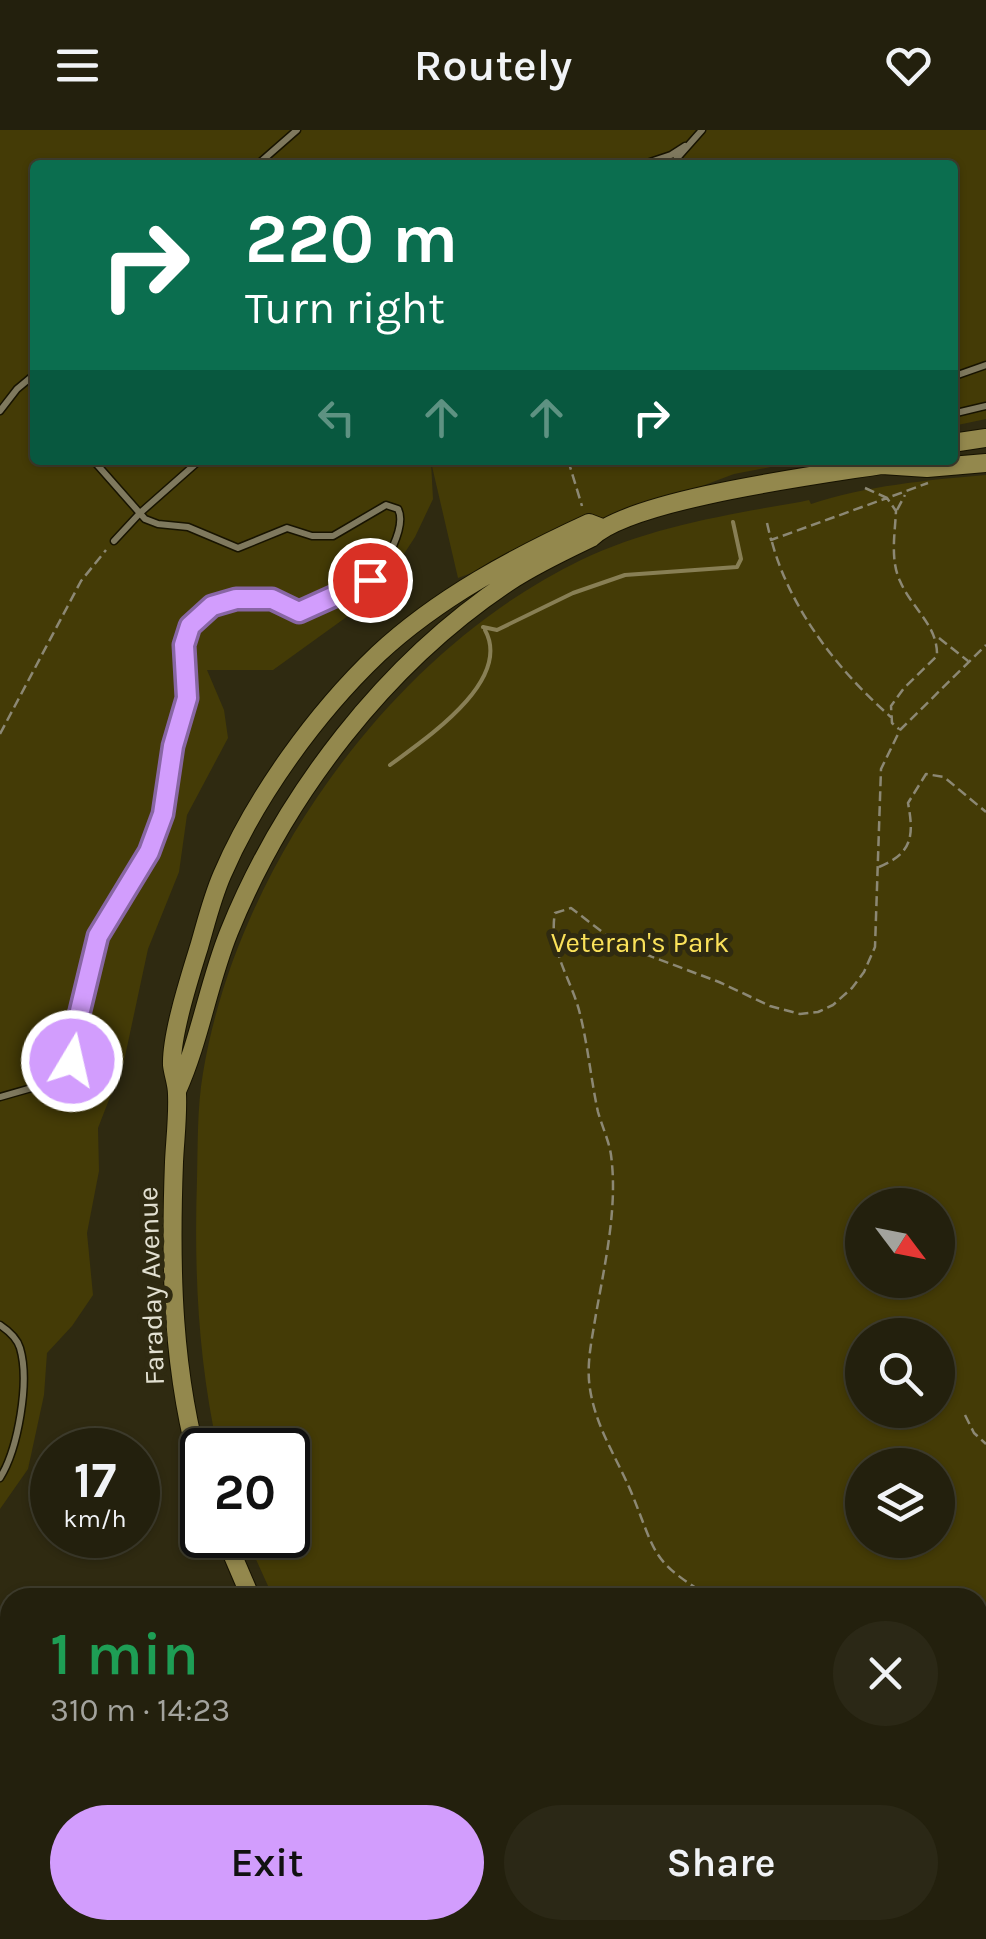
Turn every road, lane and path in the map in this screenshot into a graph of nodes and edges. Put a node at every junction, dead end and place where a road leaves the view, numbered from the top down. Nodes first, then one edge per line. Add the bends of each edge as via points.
1 (297, 130) edge
2 (702, 130) edge
3 (685, 146) junction
4 (263, 160) edge
5 (656, 160) edge
6 (675, 160) edge
7 (986, 365) edge
8 (958, 375) edge
9 (30, 378) edge
10 (986, 406) edge
11 (0, 412) edge
12 (958, 413) edge
13 (986, 438) edge
14 (958, 441) edge
15 (986, 463) edge
16 (97, 465) edge
17 (194, 465) edge
18 (569, 465) edge
19 (870, 465) edge
20 (906, 465) edge
21 (929, 479) dead end
22 (865, 488) dead end
23 (906, 492) junction
24 (887, 498) junction
25 (896, 511) junction
26 (140, 512) junction
27 (767, 523) dead end
28 (595, 525) junction
29 (771, 540) junction
30 (114, 541) joint
31 (938, 637) junction
32 (986, 645) edge
33 (969, 662) junction
34 (892, 718) junction
35 (900, 730) junction
36 (0, 734) edge
37 (986, 812) edge
38 (878, 868) junction
39 (177, 1091) junction
40 (0, 1097) edge
41 (0, 1325) edge
42 (966, 1415) dead end
43 (191, 1428) edge
44 (986, 1444) edge
45 (0, 1478) edge
46 (233, 1558) edge
47 (246, 1588) edge
48 (696, 1588) edge

1 - 4 lane
2 - 3 lane
3 - 5 lane
3 - 6 lane
7 - 8 lane
9 - 11 lane
10 - 12 lane
13 - 14 main road
15 - 20 main road, Faraday Avenue
16 - 26 lane
17 - 26 lane
18 - 28 path
19 - 28 main road, Faraday Avenue
21 - 23 path
22 - 24 path
23 - 24 path
23 - 25 path
24 - 25 path
24 - 29 path
25 - 31 path via 898,578
26 - 30 lane
26 - 40 lane via 152,522 188,527 238,548 287,528 332,536 386,505 402,516 393,546 364,583 299,612 268,598 230,600 190,626 184,645 187,698 163,814 149,852 98,936 70,1066 51,1083
27 - 29 path
28 - 39 main road, Faraday Avenue via 591,538 510,581 422,650 320,768 252,880 210,982
28 - 39 main road, Faraday Avenue via 491,573 381,652 296,749 220,878 184,1000 172,1063
29 - 34 path via 781,576 826,647
30 - 36 path via 81,580
31 - 33 path
31 - 34 path via 937,656 891,706
32 - 33 path
33 - 35 path
34 - 35 path
35 - 38 path via 881,769
37 - 38 path via 944,777 926,774 908,803 913,831 906,847
38 - 48 path via 875,947 852,988 818,1012 770,1006 618,944 571,908 555,913 556,948 580,1012 611,1154 590,1389 601,1432 656,1555
39 - 43 main road, Faraday Avenue via 174,1311
41 - 45 lane via 20,1347 22,1368 17,1442
42 - 44 path
46 - 47 main road

